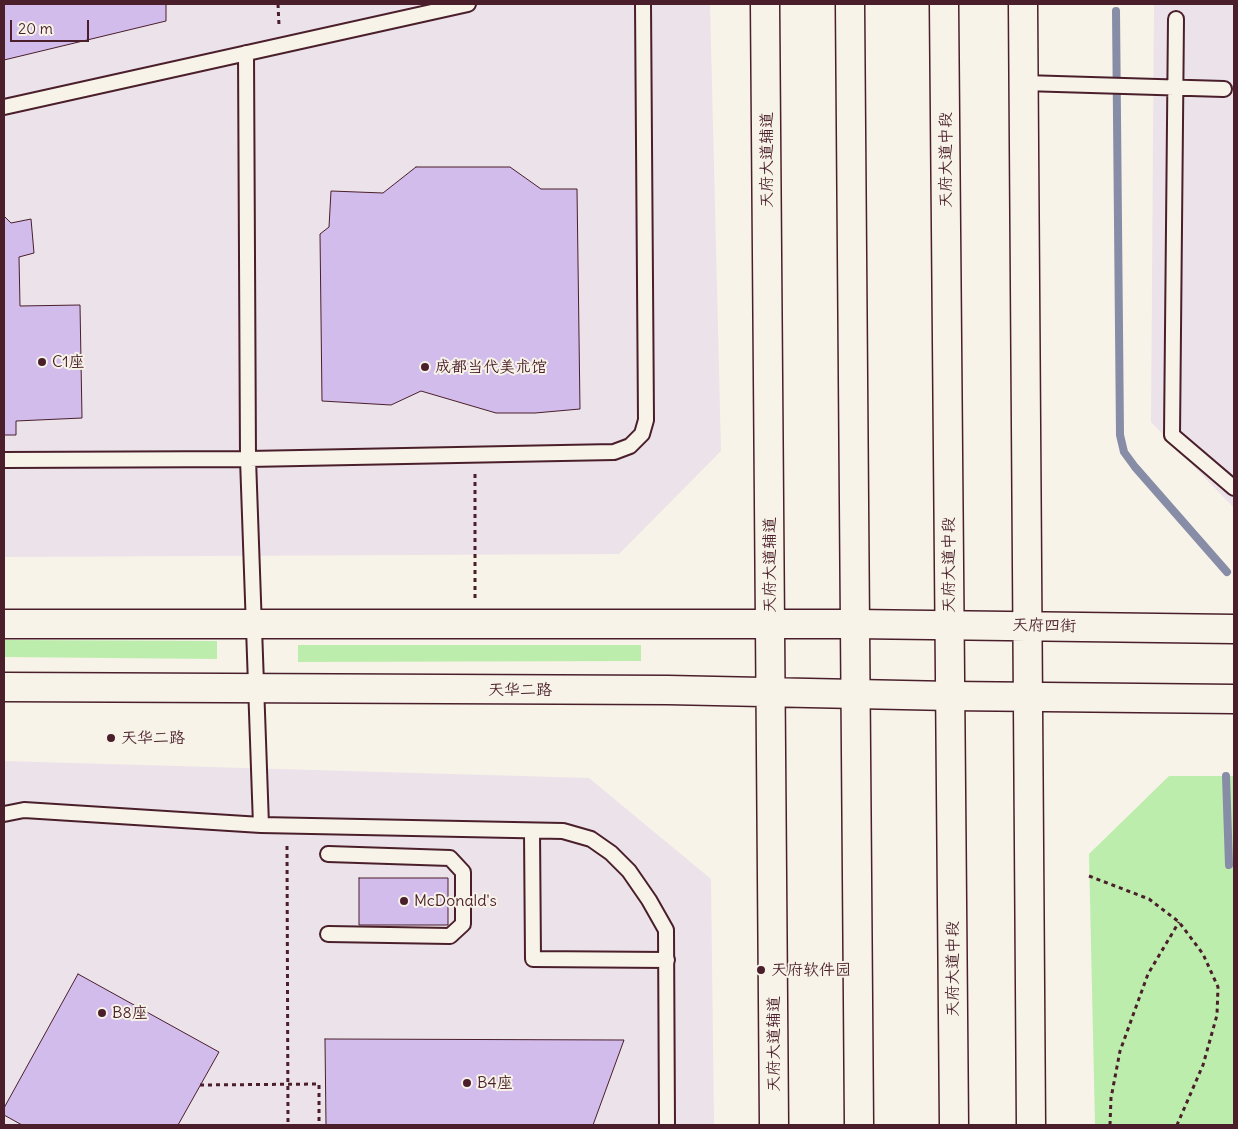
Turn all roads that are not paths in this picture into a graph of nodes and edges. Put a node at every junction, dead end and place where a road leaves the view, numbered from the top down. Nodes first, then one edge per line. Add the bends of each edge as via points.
1 (468, 4) edge
2 (643, 4) edge
3 (766, 4) edge
4 (850, 4) edge
5 (944, 4) edge
6 (1023, 4) edge
7 (1176, 19) dead end
8 (246, 53) junction
9 (1024, 83) junction
10 (1176, 87) junction
11 (1224, 89) dead end
12 (4, 107) edge
13 (248, 459) junction
14 (4, 460) edge
15 (1234, 488) edge
16 (254, 623) junction
17 (770, 623) junction
18 (4, 624) edge
19 (855, 624) junction
20 (950, 625) junction
21 (1027, 626) junction
22 (1234, 629) edge
23 (4, 687) edge
24 (256, 689) junction
25 (771, 692) junction
26 (855, 695) junction
27 (950, 696) junction
28 (1028, 697) junction
29 (1234, 699) edge
30 (4, 814) edge
31 (261, 825) junction
32 (532, 831) junction
33 (328, 854) dead end
34 (328, 934) dead end
35 (666, 960) junction
36 (668, 1125) edge
37 (774, 1125) edge
38 (859, 1125) edge
39 (954, 1125) edge
40 (1031, 1125) edge

1 - 8 lane
2 - 13 lane via 646,420 642,434 630,446 614,452
3 - 17 street, 天府大道辅道
4 - 19 street
5 - 20 street, 天府大道中段
6 - 9 street
7 - 10 lane
8 - 12 lane
8 - 13 lane
9 - 10 lane
9 - 21 street
10 - 11 lane
10 - 15 lane via 1172,435
13 - 14 lane
13 - 16 lane
16 - 17 street
16 - 18 street
16 - 24 lane
17 - 19 street
17 - 25 street, 天府大道辅道
19 - 20 street, 天府四街
19 - 26 street
20 - 21 street, 天府四街
20 - 27 street, 天府大道中段
21 - 22 street, 天府四街
21 - 28 street
23 - 24 street, 天华二路
24 - 25 street, 天华二路
24 - 31 lane
25 - 26 street, 天华二路
25 - 37 street, 天府大道辅道
26 - 27 street
26 - 38 street
27 - 28 street
27 - 39 street, 天府大道中段
28 - 29 street
28 - 40 street
30 - 31 lane via 24,810
31 - 32 lane
32 - 35 lane via 563,831 591,839 630,871 666,930
32 - 35 lane via 533,959
33 - 34 lane via 450,858 463,872 464,924 450,936
35 - 36 lane

